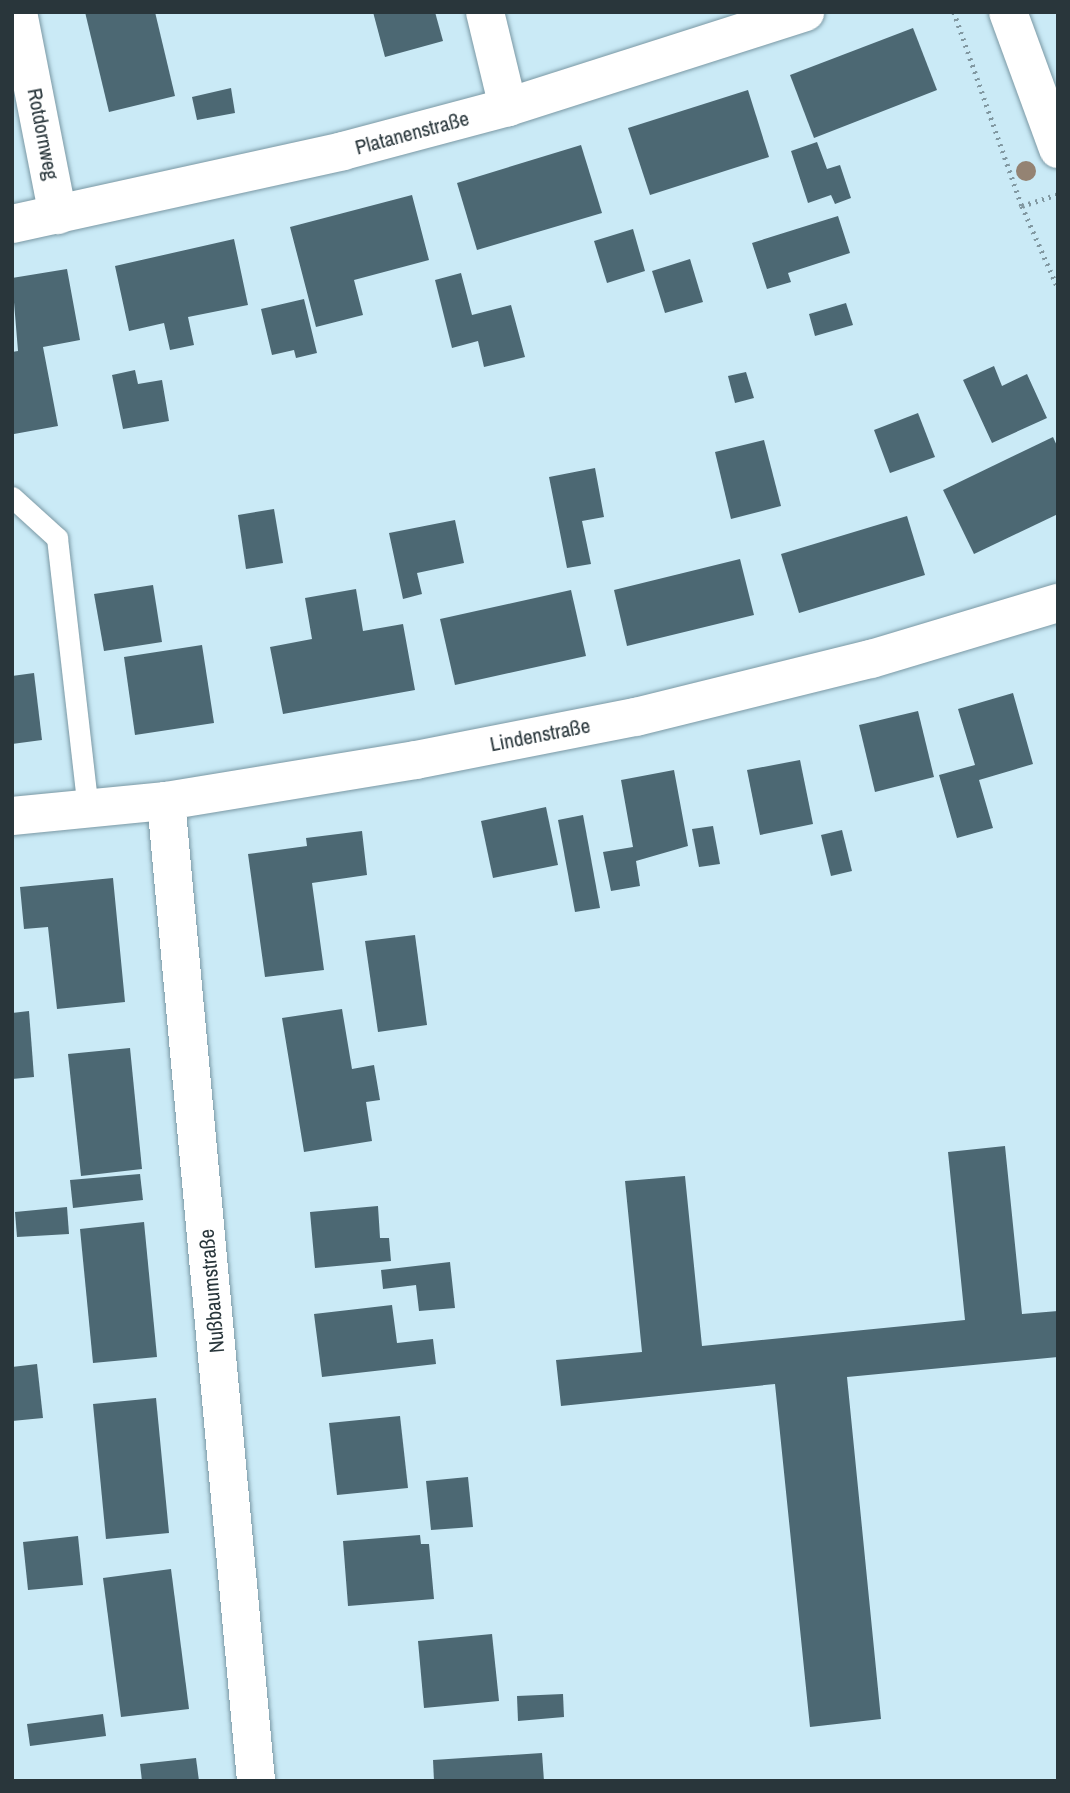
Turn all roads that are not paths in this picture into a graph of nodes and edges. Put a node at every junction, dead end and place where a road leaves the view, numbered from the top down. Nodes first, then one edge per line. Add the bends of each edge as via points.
1 (18, 12) edge
2 (485, 12) edge
3 (805, 12) edge
4 (1008, 12) edge
5 (508, 107) junction
6 (1058, 149) edge
7 (58, 215) junction
8 (12, 224) edge
9 (12, 497) edge
10 (1058, 603) edge
11 (166, 801) junction
12 (88, 808) junction
13 (12, 816) edge
14 (256, 1781) edge

1 - 7 street, Rotdornweg
2 - 5 street
3 - 5 street, Platanenstraße
4 - 6 street
5 - 7 street, Platanenstraße via 343,151
7 - 8 street, Platanenstraße
9 - 12 lane via 57,538
10 - 11 street, Lindenstraße via 871,659 636,717 416,760
11 - 12 street, Lindenstraße
11 - 14 street, Nußbaumstraße
12 - 13 street, Lindenstraße

